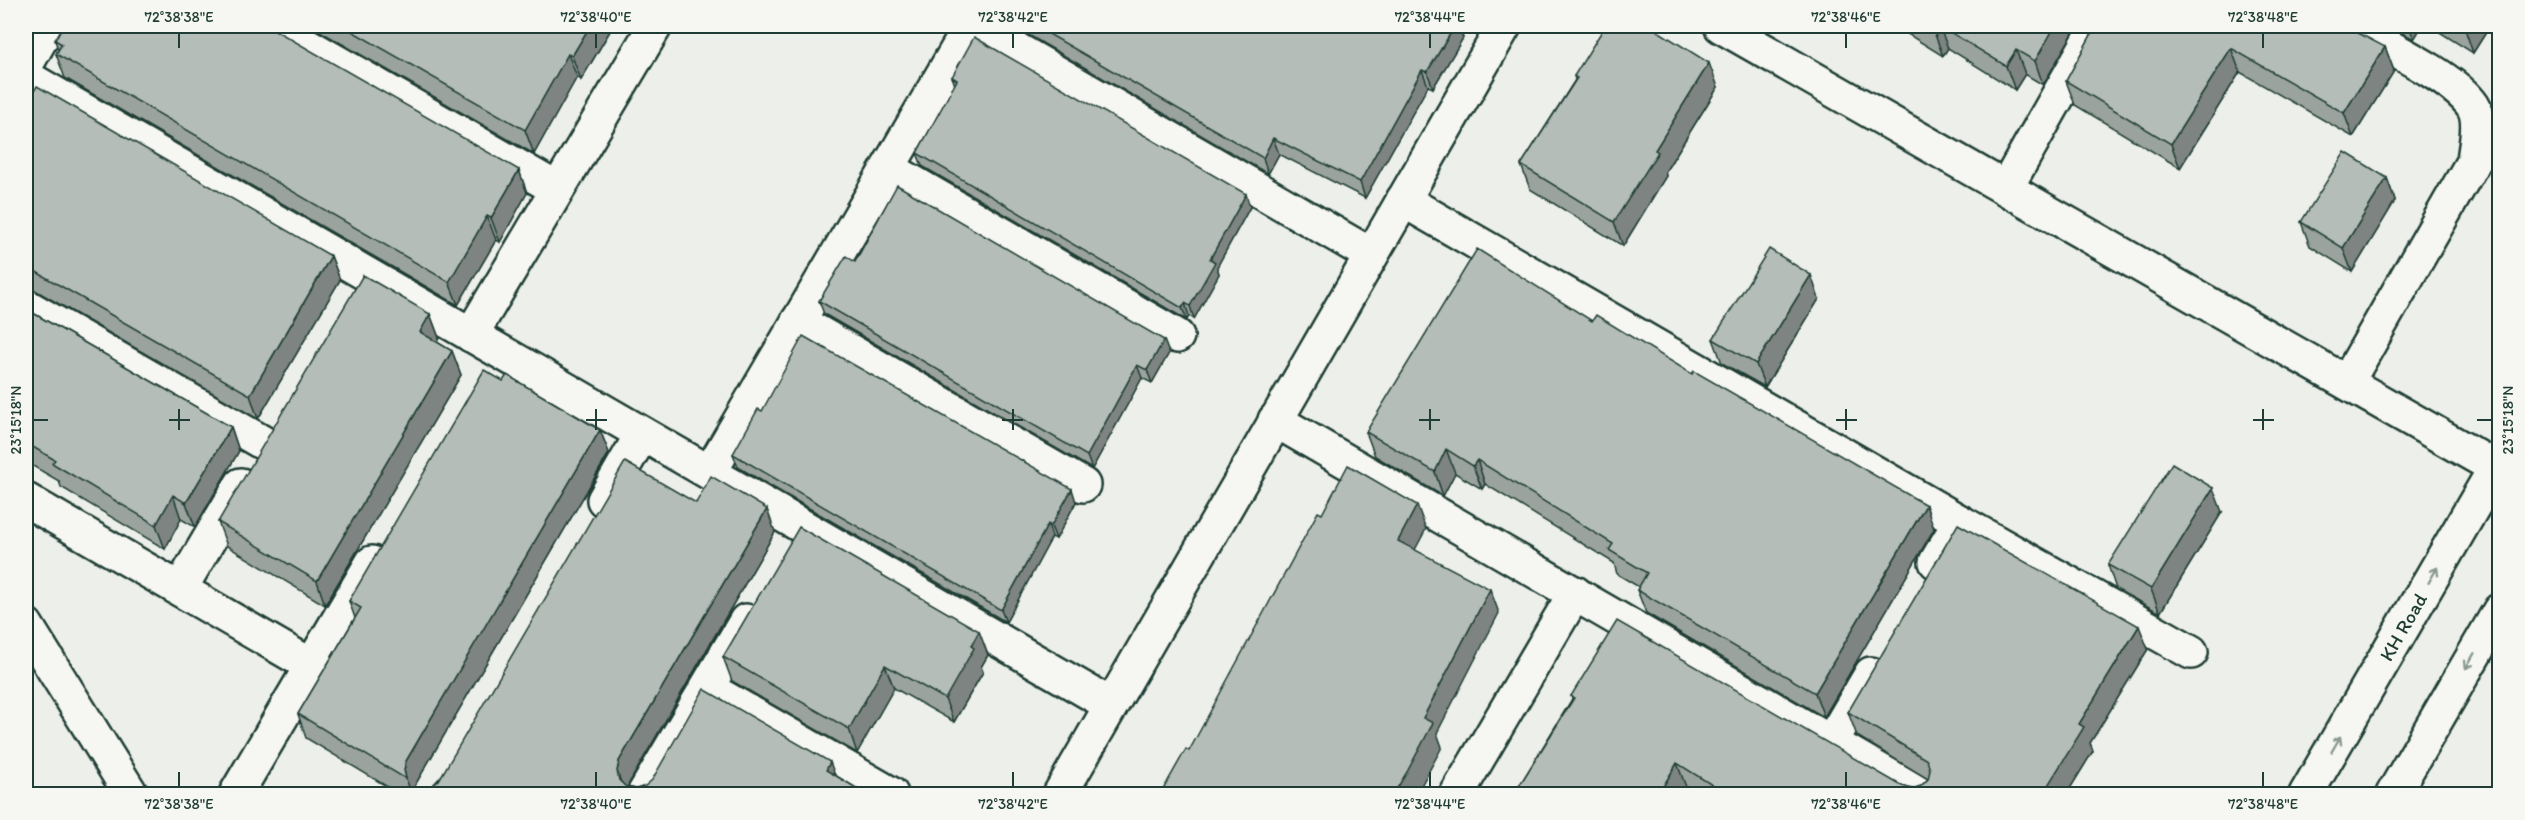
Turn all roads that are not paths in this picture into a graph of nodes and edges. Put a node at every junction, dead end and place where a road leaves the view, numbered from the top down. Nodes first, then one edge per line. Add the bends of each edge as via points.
1 (48, 26) edge
2 (274, 26) edge
3 (971, 26) edge
4 (976, 26) edge
5 (1504, 26) edge
6 (1721, 26) edge
7 (2350, 26) edge
8 (644, 29) edge
9 (2092, 37) edge
10 (26, 65) edge
11 (26, 77) edge
12 (888, 168) junction
13 (2006, 188) junction
14 (557, 189) junction
15 (1403, 200) junction
16 (1371, 255) junction
17 (365, 274) junction
18 (347, 304) edge
19 (26, 306) edge
20 (798, 321) junction
21 (1177, 336) dead end
22 (484, 343) junction
23 (479, 380) edge
24 (2347, 382) junction
25 (283, 414) edge
26 (1275, 420) junction
27 (642, 434) junction
28 (265, 444) junction
29 (2498, 466) edge
30 (710, 472) junction
31 (1083, 485) dead end
32 (26, 500) edge
33 (1960, 522) junction
34 (801, 526) junction
35 (588, 527) edge
36 (390, 533) edge
37 (784, 556) edge
38 (180, 589) junction
39 (1918, 592) edge
40 (1575, 593) junction
41 (760, 597) edge
42 (2499, 610) edge
43 (26, 625) edge
44 (1883, 652) edge
45 (2191, 652) dead end
46 (312, 666) junction
47 (707, 688) junction
48 (1111, 705) junction
49 (1830, 742) junction
50 (130, 795) edge
51 (236, 795) edge
52 (644, 795) edge
53 (891, 795) edge
54 (1060, 795) edge
55 (1457, 795) edge
56 (1920, 795) edge
57 (2306, 795) edge
58 (2393, 795) edge

1 - 10 street
2 - 14 street
3 - 12 street
4 - 16 street
5 - 15 street
6 - 13 street
7 - 24 street via 2456,87 2474,107 2478,134 2474,160
8 - 14 street
9 - 13 street
11 - 17 street
12 - 20 street
12 - 21 street
13 - 24 street
14 - 22 street
15 - 16 street
15 - 33 street
16 - 26 street
17 - 18 street
17 - 22 street
19 - 28 street
20 - 30 street
20 - 31 street
22 - 23 street
22 - 27 street
24 - 29 street
25 - 28 street
26 - 40 street
26 - 48 street
27 - 30 street
27 - 35 street
28 - 38 street
57 -> 29 street, KH Road
30 - 34 street
32 - 38 street
33 - 39 street
33 - 45 street
34 - 37 street
34 - 48 street
36 - 46 street
38 - 46 street
40 - 49 street
40 - 55 street
41 - 47 street
42 -> 58 street
43 - 50 street
44 - 49 street
46 - 51 street
47 - 52 street
47 - 53 street
48 - 54 street
49 - 56 street

